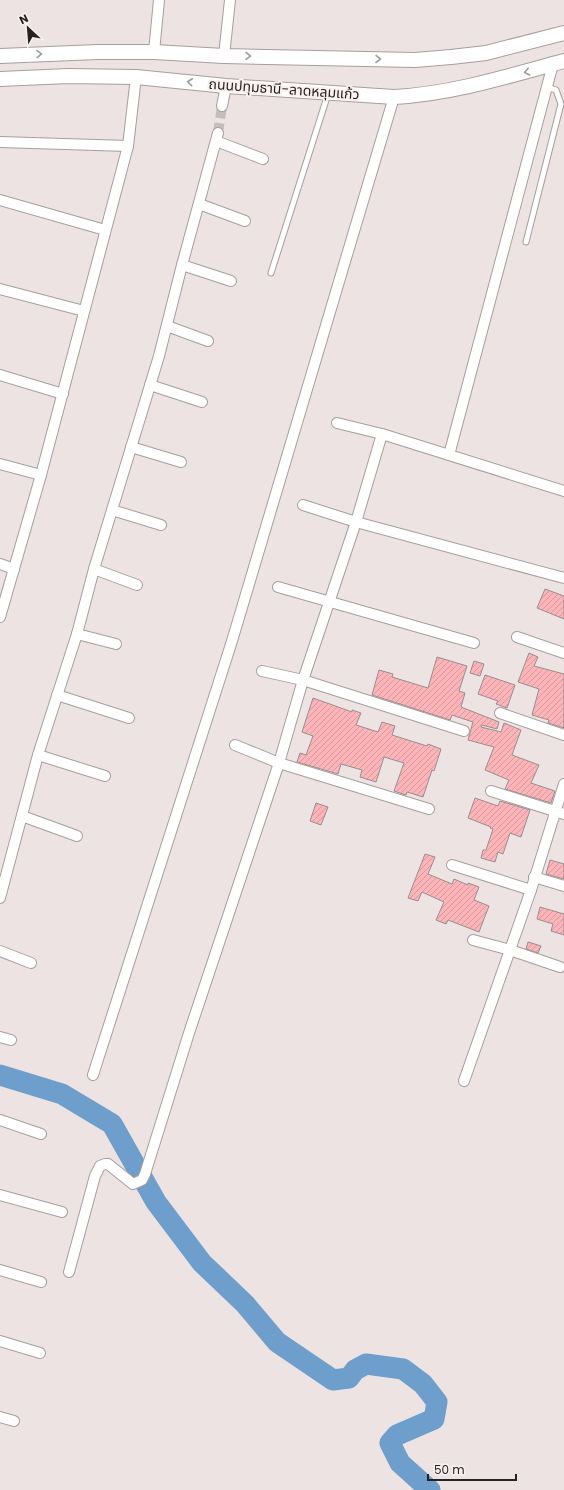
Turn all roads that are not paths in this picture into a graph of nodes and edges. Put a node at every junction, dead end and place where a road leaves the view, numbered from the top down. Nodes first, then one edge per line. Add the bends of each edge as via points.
1 (159, 0) edge
2 (230, 0) edge
3 (564, 33) edge
4 (154, 52) junction
5 (0, 56) edge
6 (224, 56) junction
7 (558, 62) edge
8 (136, 76) junction
9 (0, 79) edge
10 (226, 86) junction
11 (546, 87) junction
12 (328, 93) junction
13 (394, 97) junction
14 (222, 106) tunnel mouth
15 (0, 142) edge
16 (128, 146) junction
17 (263, 159) dead end
18 (0, 200) edge
19 (199, 204) junction
20 (245, 221) dead end
21 (106, 230) junction
22 (526, 242) dead end
23 (182, 264) junction
24 (271, 273) dead end
25 (231, 281) dead end
26 (0, 290) edge
27 (84, 312) junction
28 (167, 326) junction
29 (208, 341) dead end
30 (0, 375) edge
31 (150, 385) junction
32 (63, 394) junction
33 (202, 402) dead end
34 (337, 423) dead end
35 (382, 434) junction
36 (131, 447) junction
37 (450, 455) junction
38 (181, 462) dead end
39 (0, 464) edge
40 (41, 475) junction
41 (564, 491) edge
42 (303, 506) dead end
43 (112, 510) junction
44 (356, 522) junction
45 (161, 525) dead end
46 (0, 564) edge
47 (14, 569) junction
48 (94, 569) junction
49 (564, 578) edge
50 (137, 585) dead end
51 (278, 587) dead end
52 (331, 602) junction
53 (0, 617) edge
54 (77, 634) junction
55 (517, 637) dead end
56 (474, 643) dead end
57 (116, 644) dead end
58 (564, 653) edge
59 (262, 671) dead end
60 (303, 680) junction
61 (57, 695) junction
62 (500, 713) dead end
63 (129, 718) dead end
64 (464, 731) dead end
65 (564, 735) edge
66 (235, 745) dead end
67 (38, 755) junction
68 (279, 763) junction
69 (105, 776) dead end
70 (564, 784) edge
71 (491, 791) dead end
72 (429, 809) dead end
73 (559, 812) edge
74 (22, 816) junction
75 (77, 836) dead end
76 (452, 865) dead end
77 (534, 877) junction
78 (564, 886) edge
79 (531, 890) junction
80 (0, 898) edge
81 (473, 940) dead end
82 (510, 950) junction
83 (0, 951) edge
84 (31, 963) dead end
85 (560, 967) dead end
86 (0, 1037) edge
87 (11, 1040) dead end
88 (93, 1075) dead end
89 (464, 1082) dead end
90 (0, 1120) edge
91 (41, 1134) dead end
92 (0, 1195) edge
93 (62, 1212) dead end
94 (0, 1270) edge
95 (69, 1272) dead end
96 (41, 1282) dead end
97 (0, 1341) edge
98 (40, 1353) dead end
99 (0, 1417) edge
100 (14, 1421) dead end

1 - 4 street
2 - 6 street
6 -> 3 main road, ถนนปทุมธานี-ลาดหลุมแก้ว via 415,60 486,53
5 -> 4 main road, ถนนปทุมธานี-ลาดหลุมแก้ว
4 - 6 main road, ถนนปทุมธานี-ลาดหลุมแก้ว
7 - 11 street
7 -> 13 main road, ถนนปทุมธานี-ลาดหลุมแก้ว via 461,88 420,96
8 - 9 main road, ถนนปทุมธานี-ลาดหลุมแก้ว
10 -> 8 main road, ถนนปทุมธานี-ลาดหลุมแก้ว
8 - 16 street
10 - 12 main road, ถนนปทุมธานี-ลาดหลุมแก้ว
10 - 14 street
11 - 22 lane via 556,90 561,104
11 - 37 street
12 - 13 main road, ถนนปทุมธานี-ลาดหลุมแก้ว
12 - 24 lane
13 - 88 street via 232,641
15 - 16 street
16 - 21 street
17 - 19 street via 217,137
18 - 21 street
19 - 20 street
19 - 23 street
21 - 27 street
23 - 25 street
23 - 28 street
26 - 27 street
27 - 32 street
28 - 29 street
28 - 31 street
30 - 32 street
31 - 33 street
31 - 36 street
32 - 40 street
34 - 35 street
35 - 37 street
35 - 44 street
36 - 38 street
36 - 43 street
37 - 41 street
39 - 40 street
40 - 47 street
42 - 44 street
43 - 45 street
43 - 48 street
44 - 49 street
44 - 52 street
46 - 47 street
47 - 53 street
48 - 50 street
48 - 54 street
51 - 52 street
52 - 56 street
52 - 60 street
54 - 57 street
54 - 61 street
55 - 58 street
59 - 60 street
60 - 64 street
60 - 68 street
61 - 63 street
61 - 67 street
62 - 65 street
66 - 68 street
67 - 69 street
67 - 74 street
68 - 72 street
68 - 95 street via 145,1174 142,1180 133,1184 108,1164 100,1166
70 - 73 street
71 - 73 street
73 - 77 street
74 - 75 street
74 - 80 street
76 - 79 street
77 - 78 street
77 - 79 street
79 - 82 street
81 - 82 street
82 - 85 street
82 - 89 street
83 - 84 street
86 - 87 street
90 - 91 street
92 - 93 street
94 - 96 street
97 - 98 street
99 - 100 street

